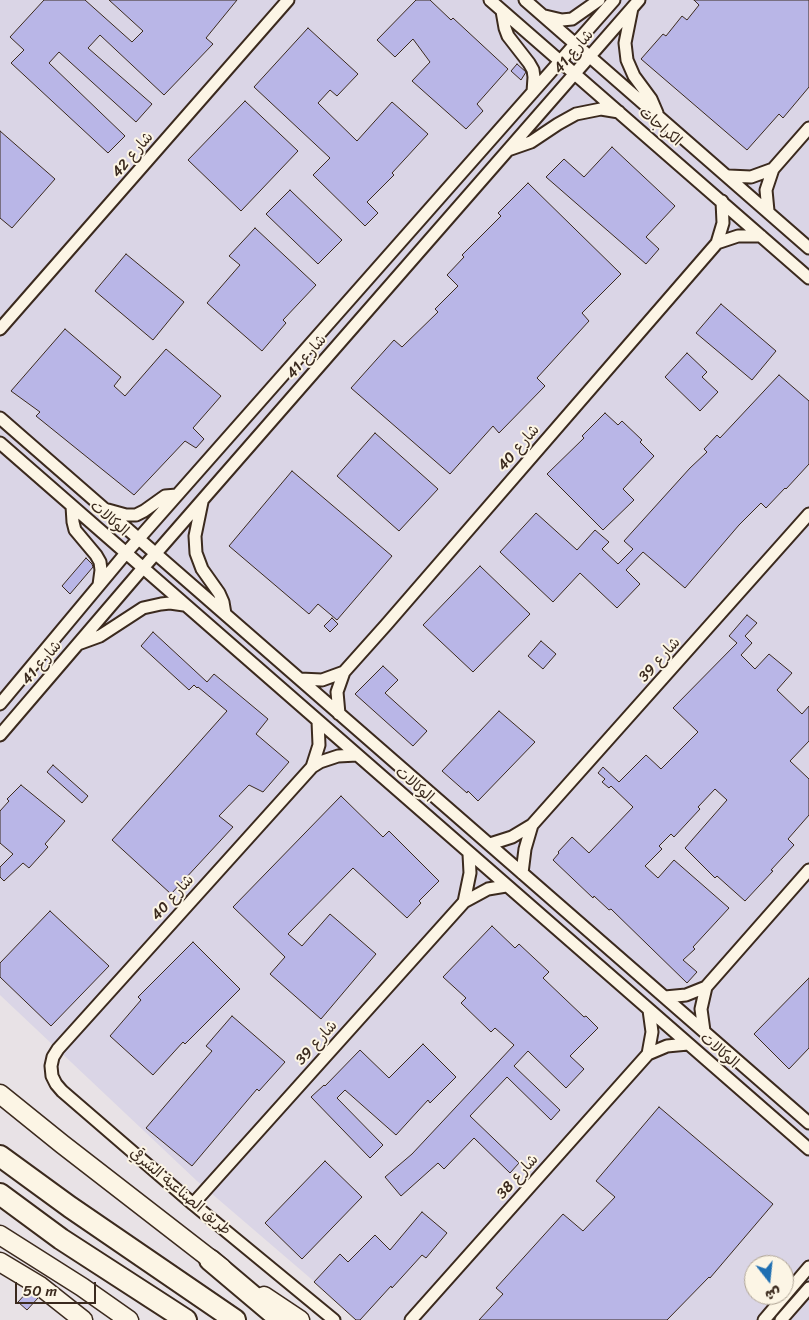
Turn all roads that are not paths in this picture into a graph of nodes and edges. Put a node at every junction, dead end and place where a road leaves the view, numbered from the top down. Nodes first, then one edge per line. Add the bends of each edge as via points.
1 (288, 0) edge
2 (490, 0) edge
3 (525, 0) edge
4 (599, 0) edge
5 (614, 0) edge
6 (636, 4) edge
7 (502, 11) junction
8 (543, 15) junction
9 (576, 44) junction
10 (590, 56) junction
11 (560, 62) junction
12 (575, 73) junction
13 (533, 92) junction
14 (619, 112) junction
15 (658, 117) junction
16 (809, 128) edge
17 (508, 150) junction
18 (772, 169) junction
19 (729, 176) junction
20 (722, 202) junction
21 (768, 211) junction
22 (762, 236) junction
23 (716, 243) junction
24 (809, 248) edge
25 (809, 278) edge
26 (0, 329) edge
27 (0, 418) edge
28 (0, 443) edge
29 (177, 495) junction
30 (202, 500) junction
31 (72, 506) junction
32 (105, 509) junction
33 (809, 514) edge
34 (138, 539) junction
35 (126, 553) junction
36 (156, 554) junction
37 (143, 568) junction
38 (99, 585) junction
39 (186, 606) junction
40 (225, 614) junction
41 (78, 644) junction
42 (344, 672) junction
43 (300, 679) junction
44 (0, 704) edge
45 (339, 714) junction
46 (318, 722) junction
47 (0, 735) edge
48 (357, 755) junction
49 (312, 767) junction
50 (532, 825) junction
51 (490, 844) junction
52 (469, 854) junction
53 (809, 870) edge
54 (522, 873) junction
55 (506, 886) junction
56 (464, 902) junction
57 (706, 987) junction
58 (665, 997) junction
59 (649, 1010) junction
60 (704, 1031) junction
61 (688, 1044) junction
62 (58, 1049) joint
63 (648, 1054) junction
64 (0, 1094) edge
65 (0, 1104) edge
66 (809, 1122) edge
67 (62, 1144) junction
68 (809, 1149) edge
69 (0, 1156) edge
70 (0, 1194) edge
71 (193, 1204) junction
72 (0, 1234) edge
73 (210, 1260) junction
74 (0, 1262) edge
75 (809, 1267) edge
76 (809, 1288) edge
77 (83, 1320) edge
78 (129, 1320) edge
79 (186, 1320) edge
80 (235, 1320) edge
81 (281, 1320) edge
82 (300, 1320) edge
83 (334, 1320) edge
84 (411, 1320) edge
85 (764, 1320) edge
86 (781, 1320) edge

1 - 26 street, شارع 42
2 - 7 street, الكراجات
3 - 8 street, الكراجات
4 - 8 street via 572,19
5 - 9 street, شارع 41
6 - 10 street, شارع 41
6 - 15 street via 625,43 627,60
7 - 11 street, الكراجات
7 - 13 street via 508,36 533,70
8 - 9 street, الكراجات
9 - 10 street, الكراجات
9 - 11 street, شارع 41
10 - 12 street, شارع 41
10 - 15 street, الكراجات
11 - 12 street, الكراجات
11 - 13 street, شارع 41
12 - 14 street, الكراجات
12 - 17 street, شارع 41
13 - 29 street, شارع 41
14 - 17 street via 601,110 576,114 531,142
14 - 20 street, الكراجات
15 - 19 street, الكراجات
16 - 18 street
17 - 30 street, شارع 41
18 - 19 street via 751,177
18 - 21 street via 766,190
19 - 21 street, الكراجات
20 - 22 street, الكراجات
20 - 23 street, شارع 40 via 723,223
21 - 24 street, الكراجات
22 - 23 street via 738,236
22 - 25 street, الكراجات
23 - 42 street, شارع 40
27 - 32 street, الوكالات
28 - 31 street, الوكالات
29 - 32 street via 165,496 136,515
29 - 34 street, شارع 41
30 - 36 street, شارع 41
30 - 40 street via 194,536 196,553 202,569 219,593
31 - 35 street, الوكالات
31 - 38 street via 75,530 100,562
32 - 34 street, الوكالات
33 - 50 street, شارع 39
34 - 35 street, شارع 41
34 - 36 street, الوكالات
35 - 37 street, الوكالات
35 - 38 street, شارع 41
36 - 37 street, شارع 41
36 - 40 street, الوكالات
37 - 39 street, الوكالات
37 - 41 street, شارع 41
38 - 44 street, شارع 41
39 - 41 street via 170,603 144,608 100,636
39 - 46 street, الوكالات
40 - 43 street, الوكالات
41 - 47 street, شارع 41
42 - 43 street via 322,680
42 - 45 street, شارع 40 via 337,692
43 - 45 street, الوكالات
45 - 51 street, الوكالات
46 - 48 street, الوكالات
46 - 49 street, شارع 40 via 318,744
48 - 49 street, شارع 40 via 338,756
48 - 52 street, الوكالات
49 - 62 street, شارع 40
50 - 51 street, شارع 39 via 512,837
50 - 54 street, شارع 39
51 - 54 street, الوكالات
52 - 55 street, الوكالات
52 - 56 street via 469,883
53 - 57 street
54 - 58 street, الوكالات
55 - 56 street, شارع 39 via 488,889
55 - 59 street, الوكالات
56 - 71 street, شارع 39
57 - 58 street via 686,996
57 - 60 street via 701,1009
58 - 60 street, الوكالات
59 - 61 street, الوكالات
59 - 63 street via 652,1032
60 - 66 street, الوكالات
61 - 63 street, شارع 38 via 667,1046
61 - 68 street, الوكالات
62 - 71 street, طريق الصناعية الشرقي via 51,1066 52,1076 62,1091
63 - 84 street, شارع 38
64 - 67 main road
65 - 67 main road
67 - 73 main road
69 - 80 highway
70 - 79 highway
71 - 83 street, طريق الصناعية الشرقي
72 - 78 main road
73 - 81 highway
73 - 82 main road
74 - 77 main road via 40,1286
75 - 85 street
76 - 86 street

